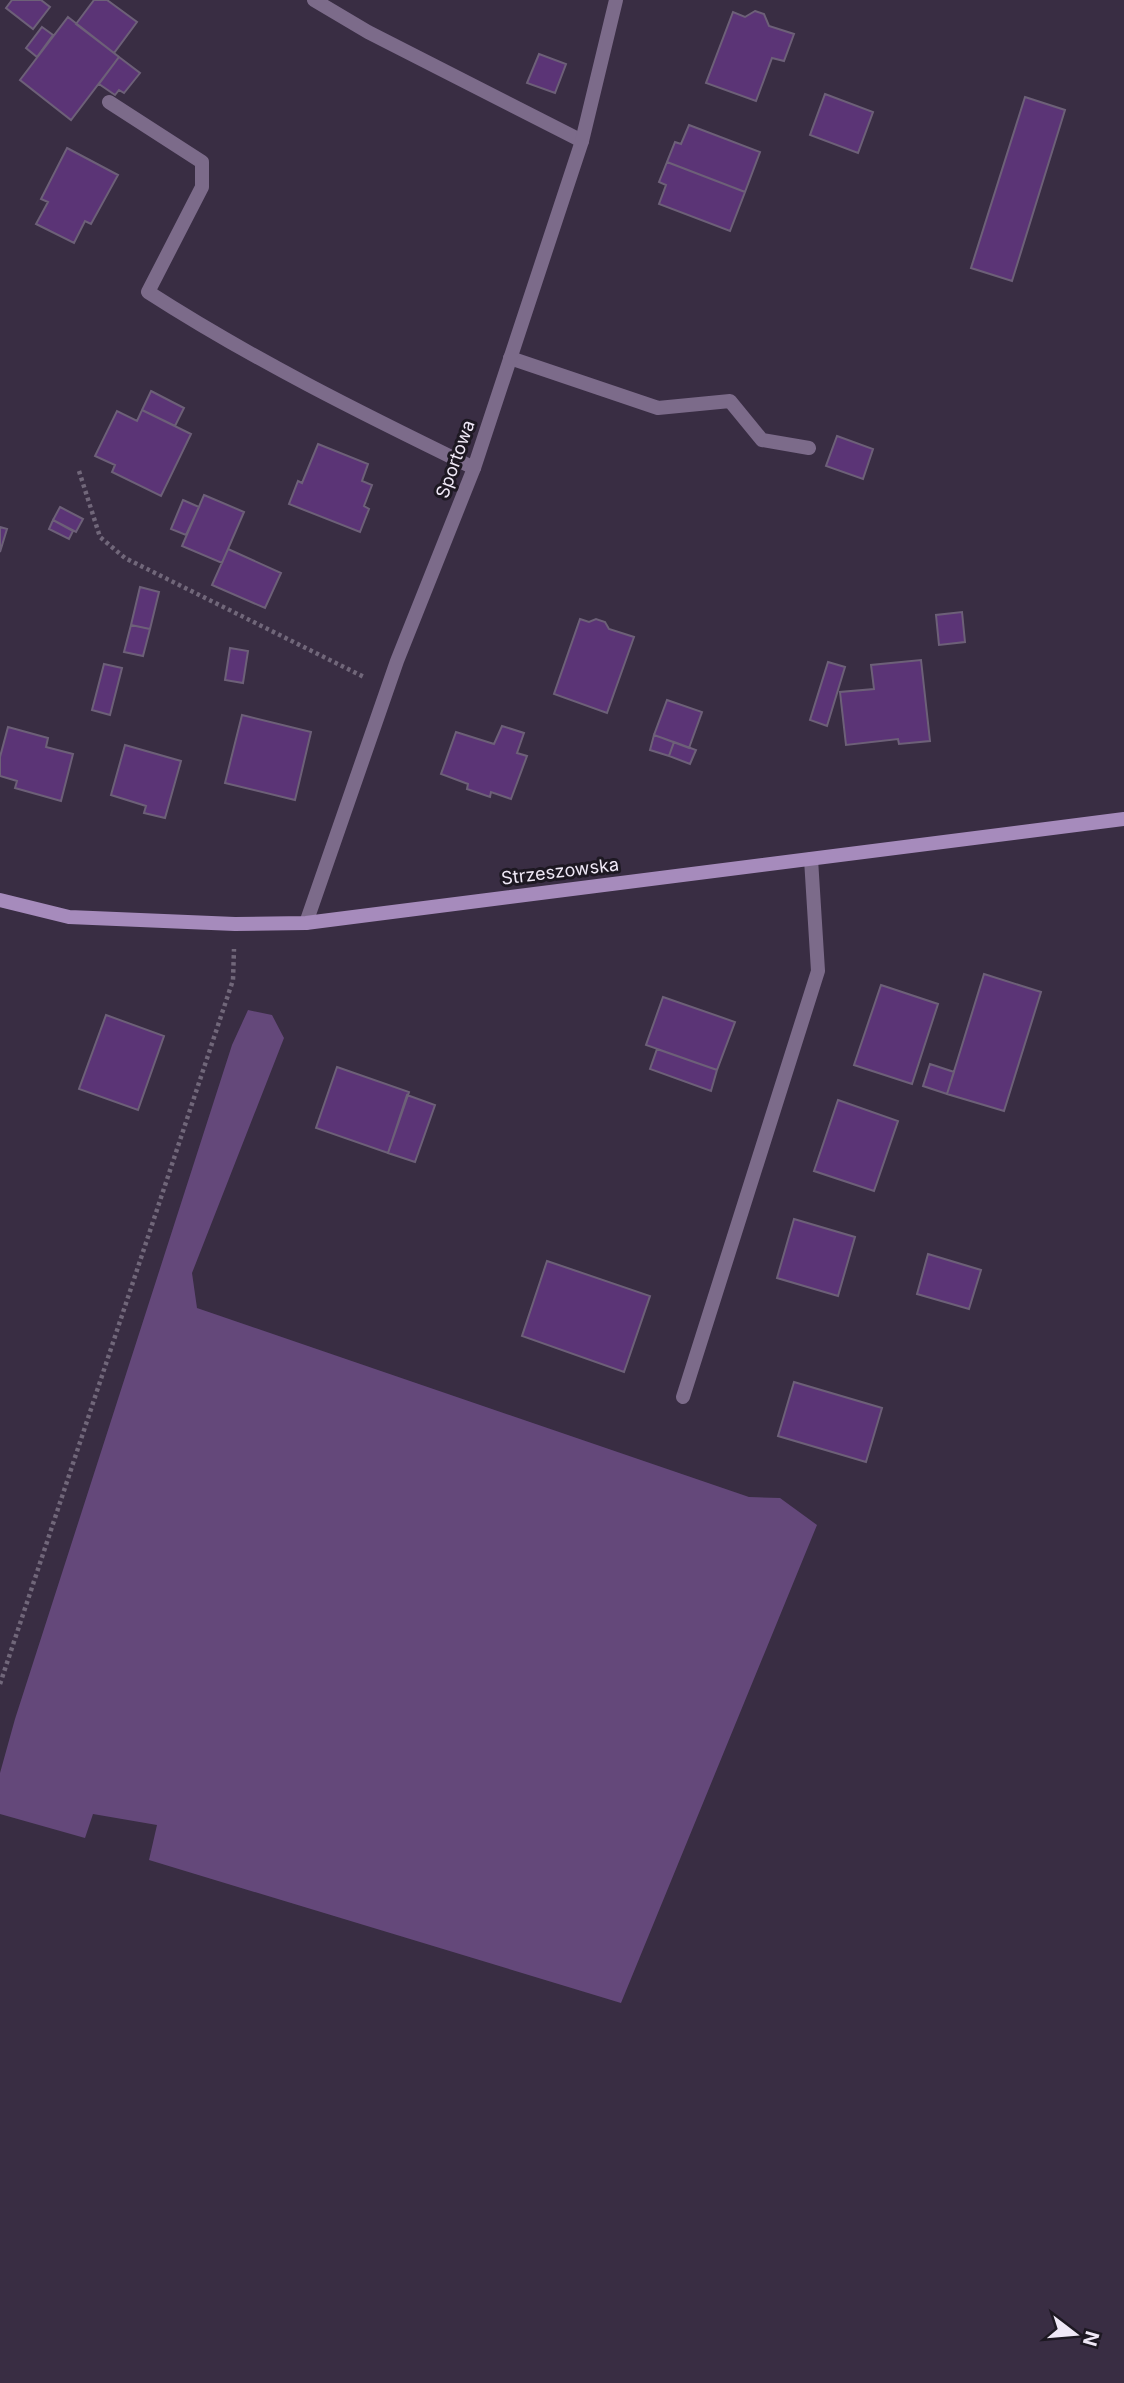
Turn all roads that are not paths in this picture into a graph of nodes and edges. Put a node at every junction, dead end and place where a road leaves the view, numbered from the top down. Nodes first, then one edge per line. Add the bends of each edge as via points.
1 (314, 0) edge
2 (616, 0) edge
3 (109, 102) dead end
4 (582, 141) junction
5 (510, 358) junction
6 (810, 448) dead end
7 (474, 467) junction
8 (1124, 820) edge
9 (811, 859) junction
10 (0, 900) edge
11 (306, 923) junction
12 (683, 1397) dead end

1 - 4 street
2 - 4 street, Sportowa
3 - 7 street via 202,162 202,187 148,292 215,335
4 - 5 street, Sportowa
5 - 6 street via 658,408 730,401 762,440
5 - 7 street, Sportowa
7 - 11 street, Sportowa via 387,688
8 - 9 street, Strzeszowska
9 - 11 street, Strzeszowska
9 - 12 street via 818,971
10 - 11 street, Strzeszowska via 69,918

